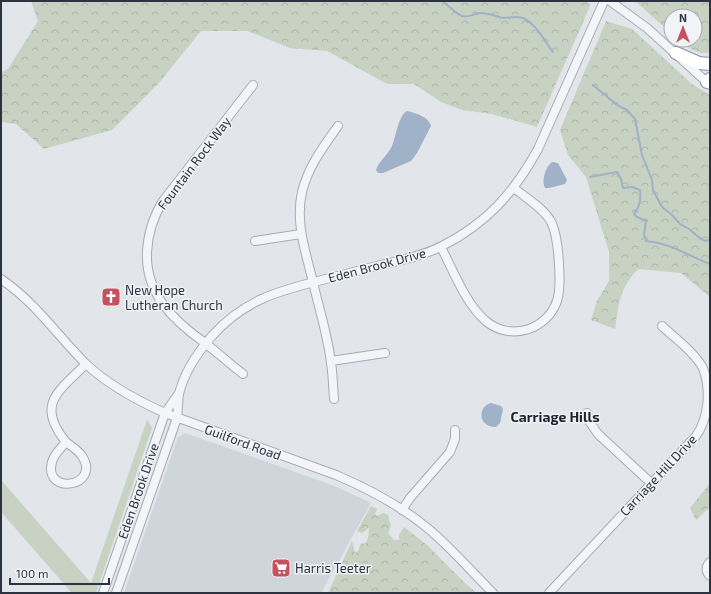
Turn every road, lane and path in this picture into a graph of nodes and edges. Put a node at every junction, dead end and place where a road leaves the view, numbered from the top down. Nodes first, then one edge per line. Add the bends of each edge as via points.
1 (604, 1) edge
2 (610, 1) edge
3 (676, 53) junction
4 (710, 64) edge
5 (709, 82) edge
6 (253, 85) dead end
7 (338, 126) dead end
8 (514, 188) junction
9 (302, 234) junction
10 (256, 242) dead end
11 (441, 247) junction
12 (1, 280) edge
13 (313, 282) junction
14 (662, 326) dead end
15 (205, 344) junction
16 (385, 353) dead end
17 (331, 361) junction
18 (86, 364) junction
19 (243, 374) dead end
20 (179, 393) junction
21 (334, 399) dead end
22 (164, 413) junction
23 (587, 413) dead end
24 (177, 418) junction
25 (456, 430) dead end
26 (66, 442) junction
27 (651, 483) junction
28 (402, 510) junction
29 (710, 562) edge
30 (710, 576) edge
31 (103, 593) edge
32 (116, 593) edge
33 (493, 593) edge
34 (549, 593) edge

1 - 8 street, Eden Brook Drive via 538,150
2 - 3 street
3 - 4 highway via 699,63
3 - 5 street
6 - 15 street, Fountain Rock Way via 163,201 153,218 147,242 149,275 155,292 177,322
7 - 9 street via 312,165 306,180 300,205
8 - 11 street, Eden Brook Drive via 477,224
8 - 11 street via 546,214 555,233 559,293 554,308 542,322 528,330 513,331 503,330 486,321 468,298
9 - 10 street
9 - 13 street
11 - 13 street, Eden Brook Drive via 405,260
12 - 18 street, Guilford Road via 33,306
13 - 15 street, Eden Brook Drive via 290,287 256,301 229,320
13 - 17 street
14 - 27 street, Carriage Hill Drive via 691,352 704,369 708,378 710,399 702,428
15 - 19 street, Fountain Rock Way
15 - 20 street, Eden Brook Drive via 190,367
16 - 17 street
17 - 21 street
18 - 22 street, Guilford Road via 124,393
18 - 26 street via 58,393 52,404 53,424
20 - 22 street, Eden Brook Drive
20 - 24 street, Eden Brook Drive
22 - 24 street, Guilford Road
22 - 31 street, Eden Brook Drive
23 - 27 street via 598,434
24 - 28 street, Guilford Road via 336,475
24 - 32 street, Eden Brook Drive
25 - 28 street via 450,452
26 - 26 street via 54,457 51,468 55,478 60,482 72,484 85,474 85,465 82,456
27 - 34 street, Carriage Hill Drive
28 - 33 street, Guilford Road via 430,530
29 - 30 street via 706,568

